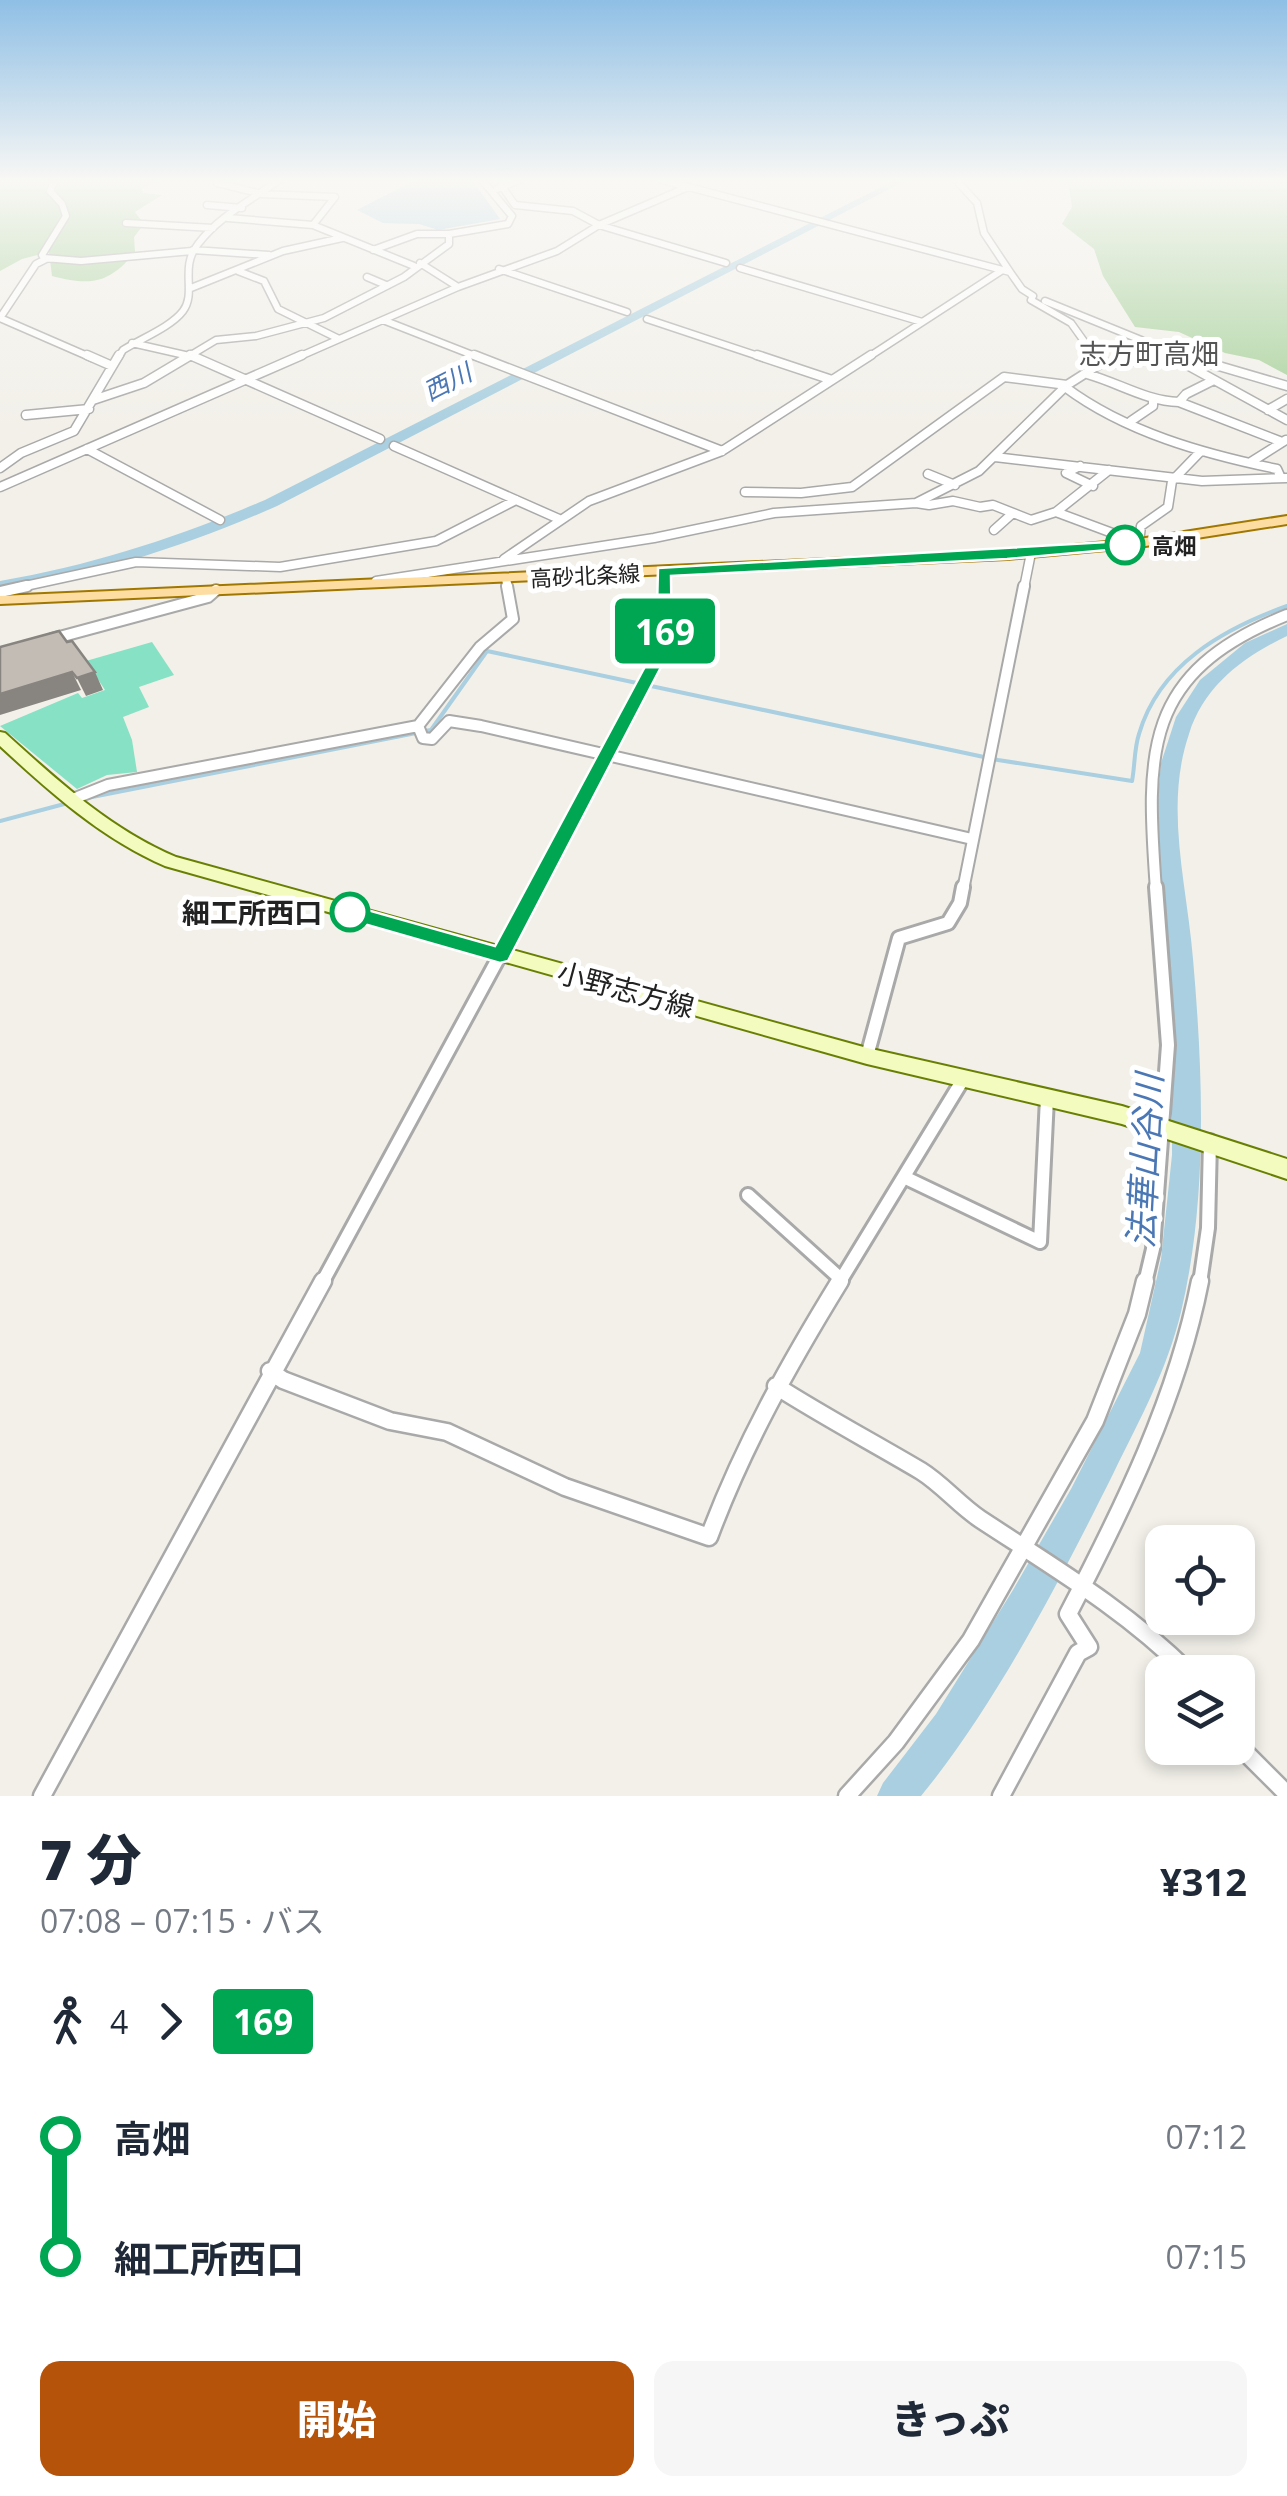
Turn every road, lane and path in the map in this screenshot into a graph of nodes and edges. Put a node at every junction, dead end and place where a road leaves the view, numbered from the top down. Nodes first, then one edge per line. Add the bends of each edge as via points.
1 (36, 264) edge
2 (188, 264) edge
3 (254, 264) edge
4 (414, 264) edge
5 (517, 264) edge
6 (974, 264) edge
7 (1005, 264) edge
8 (417, 265) junction
9 (740, 268) dead end
10 (500, 269) junction
11 (238, 271) junction
12 (1001, 271) junction
13 (1010, 272) junction
14 (367, 277) dead end
15 (386, 286) junction
16 (458, 286) junction
17 (190, 288) junction
18 (1032, 296) junction
19 (626, 312) dead end
20 (1077, 312) junction
21 (1062, 317) junction
22 (0, 318) edge
23 (646, 319) dead end
24 (383, 320) junction
25 (922, 322) junction
26 (310, 324) junction
27 (339, 339) junction
28 (132, 342) junction
29 (194, 356) junction
30 (1179, 360) junction
31 (1100, 364) junction
32 (112, 366) junction
33 (1087, 374) junction
34 (246, 380) junction
35 (832, 380) junction
36 (1214, 380) junction
37 (1066, 386) junction
38 (1287, 386) edge
39 (1287, 399) edge
40 (1153, 401) junction
41 (1179, 402) junction
42 (91, 404) junction
43 (1268, 410) junction
44 (26, 415) dead end
45 (1287, 420) edge
46 (1131, 421) junction
47 (380, 439) dead end
48 (1284, 441) edge
49 (394, 446) dead end
50 (87, 450) junction
51 (722, 451) junction
52 (1201, 451) junction
53 (995, 457) junction
54 (1251, 462) junction
55 (1080, 466) junction
56 (0, 468) edge
57 (1109, 470) junction
58 (928, 474) dead end
59 (1284, 478) edge
60 (1174, 479) junction
61 (954, 485) junction
62 (1093, 486) junction
63 (0, 487) edge
64 (745, 492) dead end
65 (516, 500) junction
66 (916, 503) junction
67 (1056, 512) junction
68 (1012, 513) junction
69 (558, 519) junction
70 (220, 520) dead end
71 (1287, 520) edge
72 (994, 530) dead end
73 (1139, 543) junction
74 (1031, 554) junction
75 (501, 561) junction
76 (316, 562) junction
77 (664, 572) junction
78 (506, 579) junction
79 (349, 586) junction
80 (328, 587) junction
81 (216, 590) junction
82 (0, 592) edge
83 (0, 600) edge
84 (1287, 615) edge
85 (48, 640) edge
86 (418, 726) junction
87 (0, 737) edge
88 (606, 755) junction
89 (77, 803) junction
90 (972, 839) junction
91 (500, 955) junction
92 (867, 1056) junction
93 (962, 1080) junction
94 (1046, 1098) junction
95 (1162, 1128) junction
96 (1210, 1141) junction
97 (1287, 1169) edge
98 (906, 1178) junction
99 (748, 1195) dead end
100 (842, 1280) junction
101 (270, 1371) junction
102 (776, 1386) junction
103 (1024, 1544) junction
104 (1083, 1584) junction
105 (1171, 1655) edge
106 (1255, 1762) edge
107 (1287, 1794) edge
108 (42, 1796) edge
109 (846, 1796) edge
110 (1001, 1796) edge

1 - 22 street
2 - 17 street
3 - 11 street
4 - 8 street
5 - 10 street
6 - 12 street
7 - 13 street
8 - 15 street
8 - 16 street
9 - 25 street
10 - 16 street
10 - 19 street
11 - 17 street
11 - 26 street via 264,281 278,308
12 - 13 street
12 - 25 street
13 - 18 street
14 - 15 street
15 - 26 street
16 - 24 street
17 - 28 street via 181,314
18 - 20 street
18 - 21 street
20 - 21 street
20 - 30 street
21 - 31 street
22 - 32 street
23 - 35 street
24 - 27 street
24 - 51 street
25 - 35 street
26 - 27 street
26 - 29 street via 223,338
27 - 34 street
28 - 29 street
28 - 32 street
29 - 34 street
29 - 42 street
30 - 31 street
30 - 36 street
30 - 38 street via 1196,358
31 - 33 street
32 - 42 street
33 - 37 street
33 - 40 street
34 - 47 street
34 - 50 street
35 - 51 street
36 - 41 street
36 - 43 street
37 - 46 street via 1088,408
37 - 53 street
37 - 64 street via 1004,377 852,487
39 - 43 street
40 - 41 street
40 - 46 street
41 - 48 street
42 - 44 street
42 - 56 street via 69,435
43 - 45 street
46 - 52 street
48 - 54 street
49 - 65 street
50 - 63 street
50 - 70 street
51 - 69 street via 611,490
52 - 54 street
52 - 60 street
53 - 55 street
53 - 61 street
54 - 59 street
55 - 57 street
55 - 62 street via 1066,473
57 - 60 street
57 - 62 street
58 - 61 street
59 - 60 street
60 - 73 street via 1168,506 1141,526
61 - 66 street
62 - 67 street
65 - 69 street
65 - 76 street via 436,541
66 - 68 street via 937,507 956,500
66 - 75 street via 774,513
67 - 68 street via 1032,520
67 - 73 street
68 - 72 street
69 - 75 street
71 - 73 main road, 高砂北条線
73 - 74 main road, 高砂北条線
74 - 77 main road, 高砂北条線
74 - 90 street
75 - 79 street
76 - 80 street
76 - 82 street via 240,568 136,562
77 - 78 main road, 高砂北条線
77 - 88 street via 664,646
78 - 79 main road, 高砂北条線
78 - 86 street via 513,619 480,646
79 - 80 main road, 高砂北条線
80 - 81 main road, 高砂北条線
81 - 83 main road, 高砂北条線
81 - 85 street
84 - 95 street via 1196,668 1177,690 1156,749 1149,795 1168,1045
86 - 88 street via 423,738 432,739 452,720
86 - 89 street via 108,785
87 - 89 main road, 小野志方線
88 - 90 street
88 - 91 street
89 - 91 main road, 小野志方線 via 126,842 170,862
90 - 92 street via 952,924 899,938
91 - 92 main road, 小野志方線
91 - 101 street
92 - 93 main road, 小野志方線
93 - 94 main road, 小野志方線
93 - 98 street
94 - 95 main road, 小野志方線
94 - 98 street via 1040,1242
95 - 96 main road, 小野志方線
95 - 103 street via 1153,1249 1136,1314 1095,1421
96 - 97 main road, 小野志方線
96 - 104 street via 1206,1251 1176,1380
98 - 100 street
99 - 100 street
100 - 102 street
101 - 102 street via 390,1421 448,1432 565,1487 709,1537
101 - 108 street
102 - 103 street via 924,1473 978,1518
103 - 104 street
103 - 109 street via 971,1640 896,1742
104 - 105 street
104 - 110 street via 1068,1614 1089,1647 1078,1653
106 - 107 street

